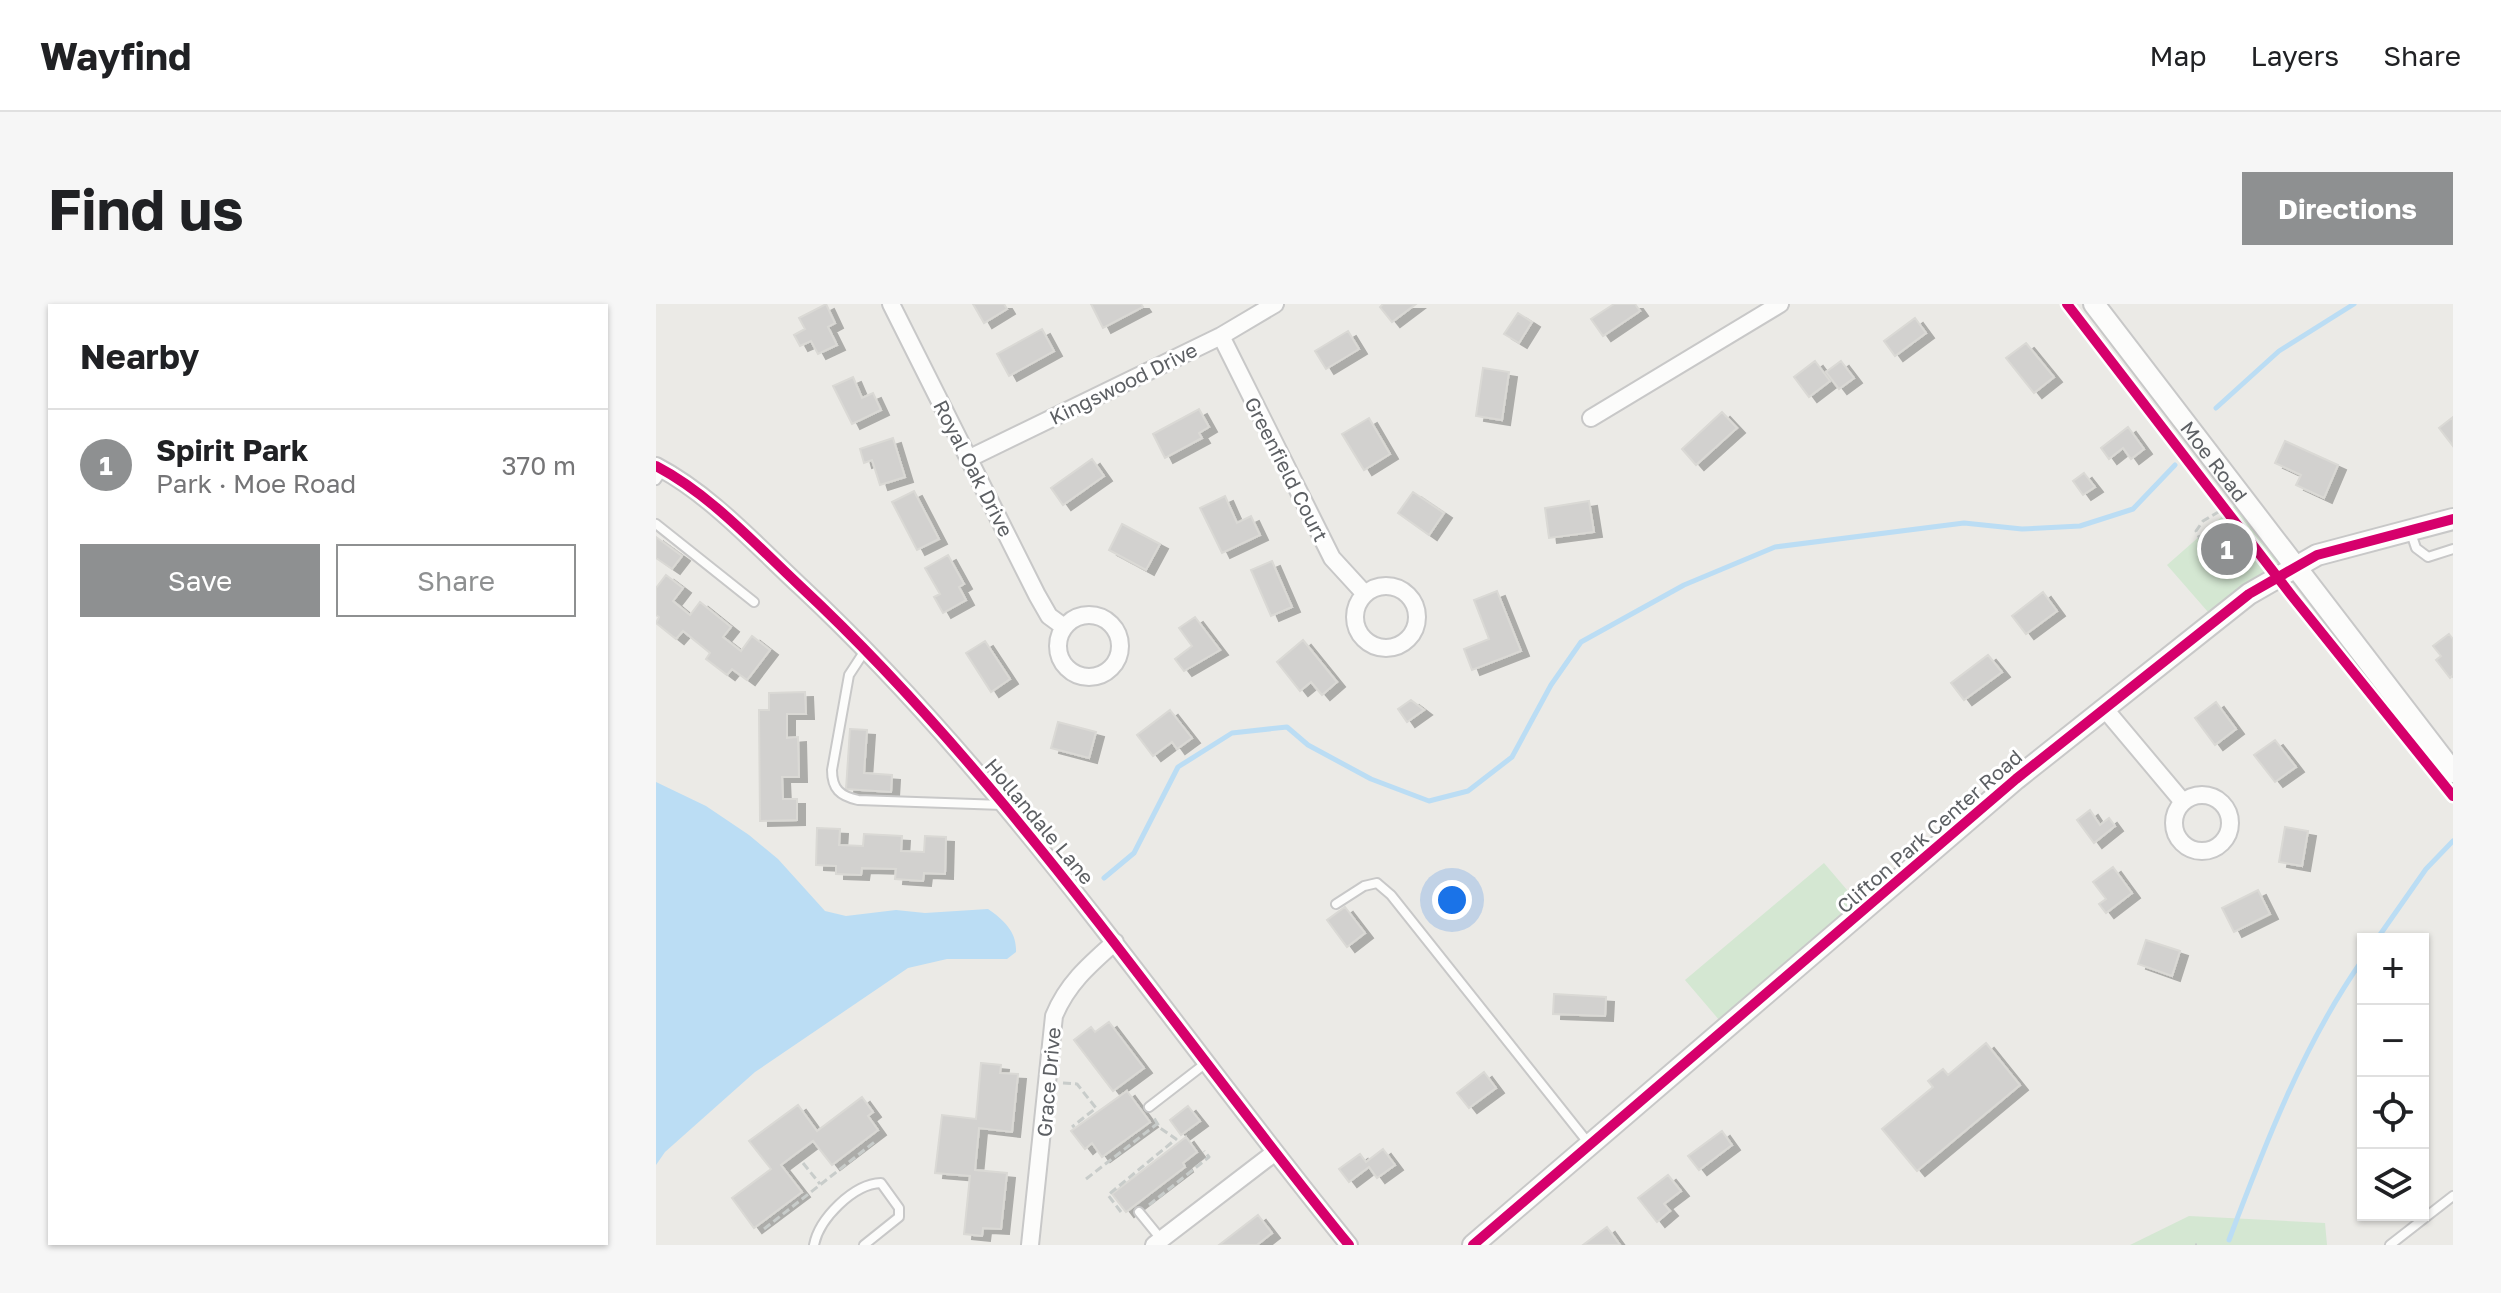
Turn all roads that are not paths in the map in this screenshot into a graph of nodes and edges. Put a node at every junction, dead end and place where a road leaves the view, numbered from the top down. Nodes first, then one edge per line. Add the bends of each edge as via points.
1 (891, 304) edge
2 (1275, 304) edge
3 (1780, 304) edge
4 (2094, 304) edge
5 (1221, 336) junction
6 (1591, 418) dead end
7 (970, 458) junction
8 (658, 472) edge
9 (2453, 519) edge
10 (656, 524) edge
11 (2410, 530) junction
12 (2453, 549) edge
13 (2296, 565) junction
14 (1365, 594) dead end
15 (754, 602) dead end
16 (1064, 627) dead end
17 (866, 648) junction
18 (2104, 708) junction
19 (2453, 772) edge
20 (2183, 802) dead end
21 (1006, 805) junction
22 (1336, 904) dead end
23 (1115, 942) junction
24 (1206, 1063) junction
25 (1149, 1107) road end
26 (1591, 1146) junction
27 (1274, 1153) junction
28 (2453, 1196) edge
29 (1139, 1212) road end
30 (1158, 1242) edge
31 (814, 1245) edge
32 (864, 1245) edge
33 (1030, 1245) edge
34 (1349, 1245) edge
35 (1473, 1245) edge
36 (2390, 1245) edge

1 - 7 street, Royal Oak Drive
2 - 5 street, Kingswood Drive
3 - 6 street
4 - 13 street, Moe Road
5 - 7 street, Kingswood Drive
5 - 14 street, Greenfield Court via 1332,558
7 - 16 street, Royal Oak Drive via 1037,595 1049,616
8 - 17 street, Hollandale Lane via 753,542
9 - 11 street, Clifton Park Center Road
10 - 15 lane
11 - 12 lane via 2416,548 2428,557
11 - 13 street, Clifton Park Center Road
13 - 18 street, Clifton Park Center Road via 2249,594
13 - 19 street, Moe Road
17 - 21 street, Hollandale Lane
17 - 21 lane via 849,675 832,770 838,792 858,800
18 - 20 street
18 - 26 street, Clifton Park Center Road
21 - 23 street, Hollandale Lane
22 - 26 lane via 1370,883 1391,895
23 - 24 street, Hollandale Lane
23 - 33 street, Grace Drive via 1062,995 1054,1016
24 - 25 lane
24 - 27 street, Hollandale Lane
26 - 35 street, Clifton Park Center Road
27 - 30 street
27 - 34 street, Hollandale Lane
28 - 36 lane
29 - 30 lane
31 - 32 lane via 827,1217 859,1191 881,1183 899,1208 899,1217

